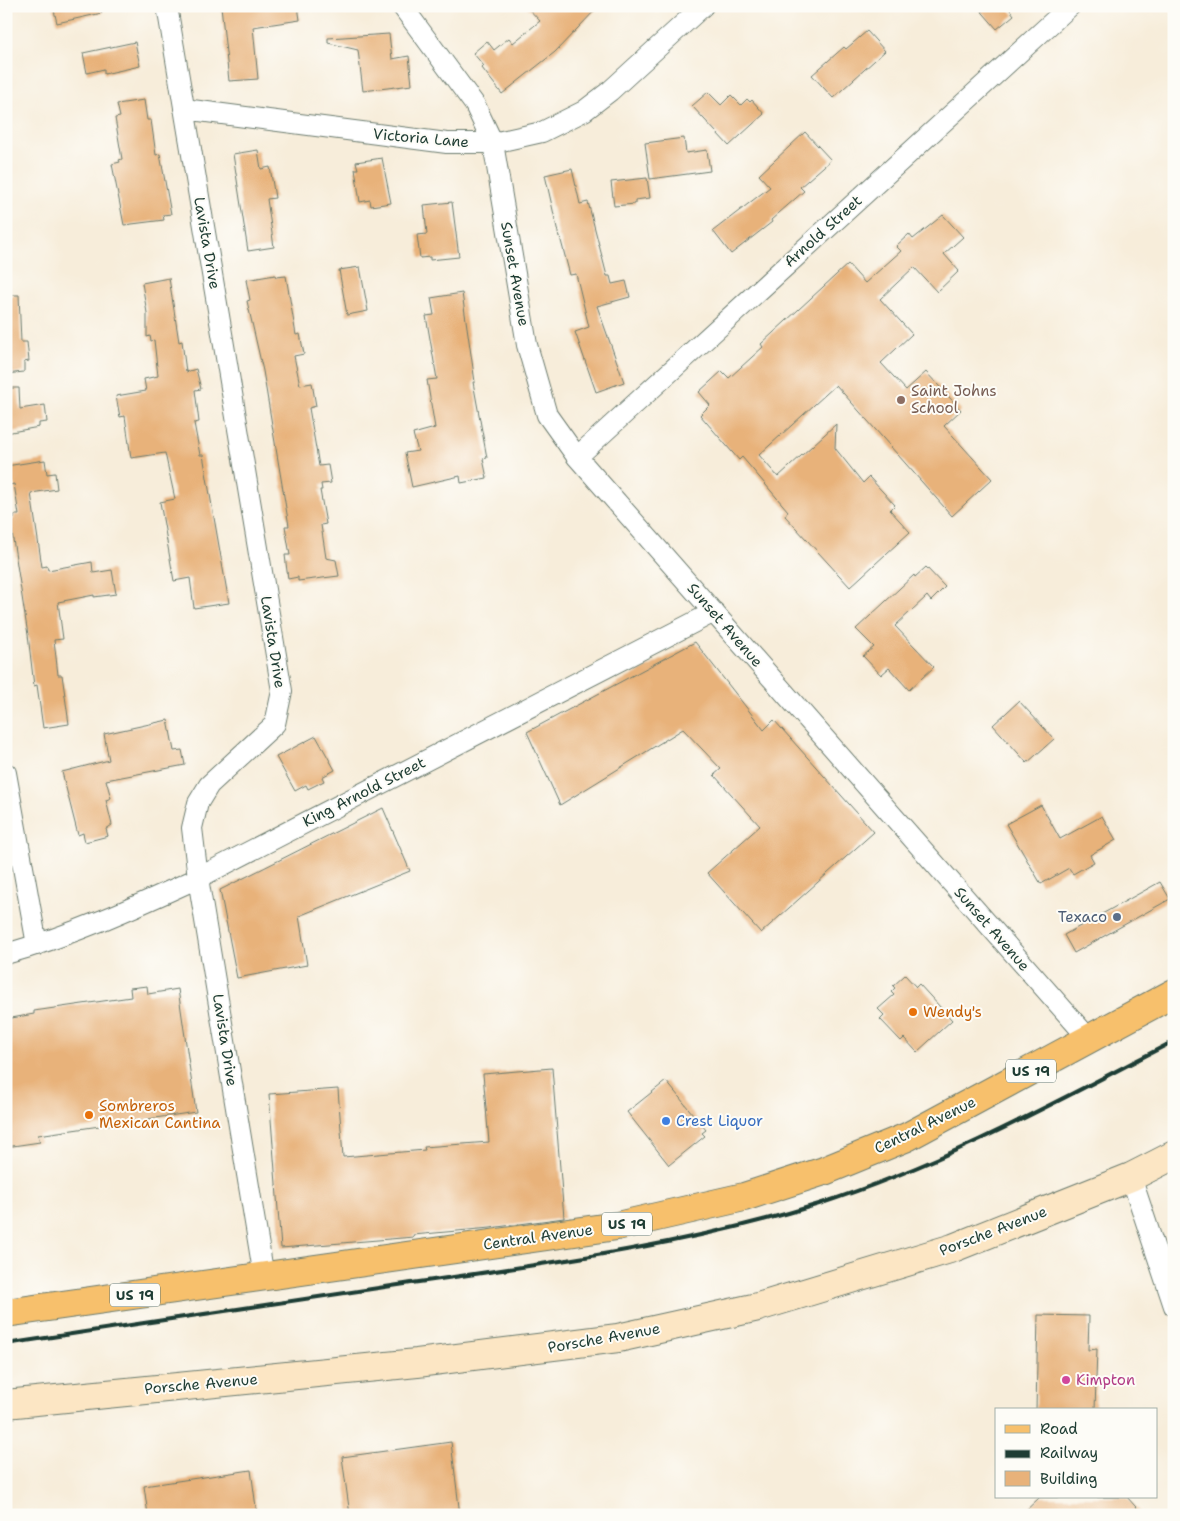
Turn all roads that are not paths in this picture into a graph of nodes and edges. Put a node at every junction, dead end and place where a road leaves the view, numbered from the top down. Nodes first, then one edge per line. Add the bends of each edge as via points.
1 (167, 6) edge
2 (402, 6) edge
3 (703, 6) edge
4 (1070, 6) edge
5 (184, 110) junction
6 (493, 143) junction
7 (577, 457) junction
8 (714, 612) junction
9 (6, 773) edge
10 (198, 878) junction
11 (37, 945) junction
12 (6, 954) edge
13 (1174, 993) edge
14 (1090, 1040) junction
15 (1174, 1155) edge
16 (1131, 1177) junction
17 (264, 1277) junction
18 (1174, 1306) edge
19 (6, 1313) edge
20 (6, 1404) edge

1 - 5 street, Lavista Drive
2 - 6 street, Sunset Avenue via 475,105
3 - 6 street, Victoria Lane via 584,111 542,132
4 - 7 street, Arnold Street
5 - 6 street, Victoria Lane via 447,143
5 - 10 street, Lavista Drive via 282,690 275,724 210,785 198,803 192,828
6 - 7 street, Sunset Avenue via 527,345 547,415
7 - 8 street, Sunset Avenue
8 - 10 street, King Arnold Street
8 - 14 street, Sunset Avenue
9 - 11 street
10 - 11 street, King Arnold Street via 115,916
10 - 17 street, Lavista Drive
11 - 12 street, King Arnold Street
13 - 14 main road, Central Avenue / US 19
14 - 17 main road, Central Avenue / US 19 via 907,1137 824,1171 744,1198 617,1226
15 - 16 street, Porsche Avenue
16 - 18 street
16 - 20 street, Porsche Avenue via 953,1248 758,1307 618,1338 416,1363
17 - 19 main road, Central Avenue / US 19

